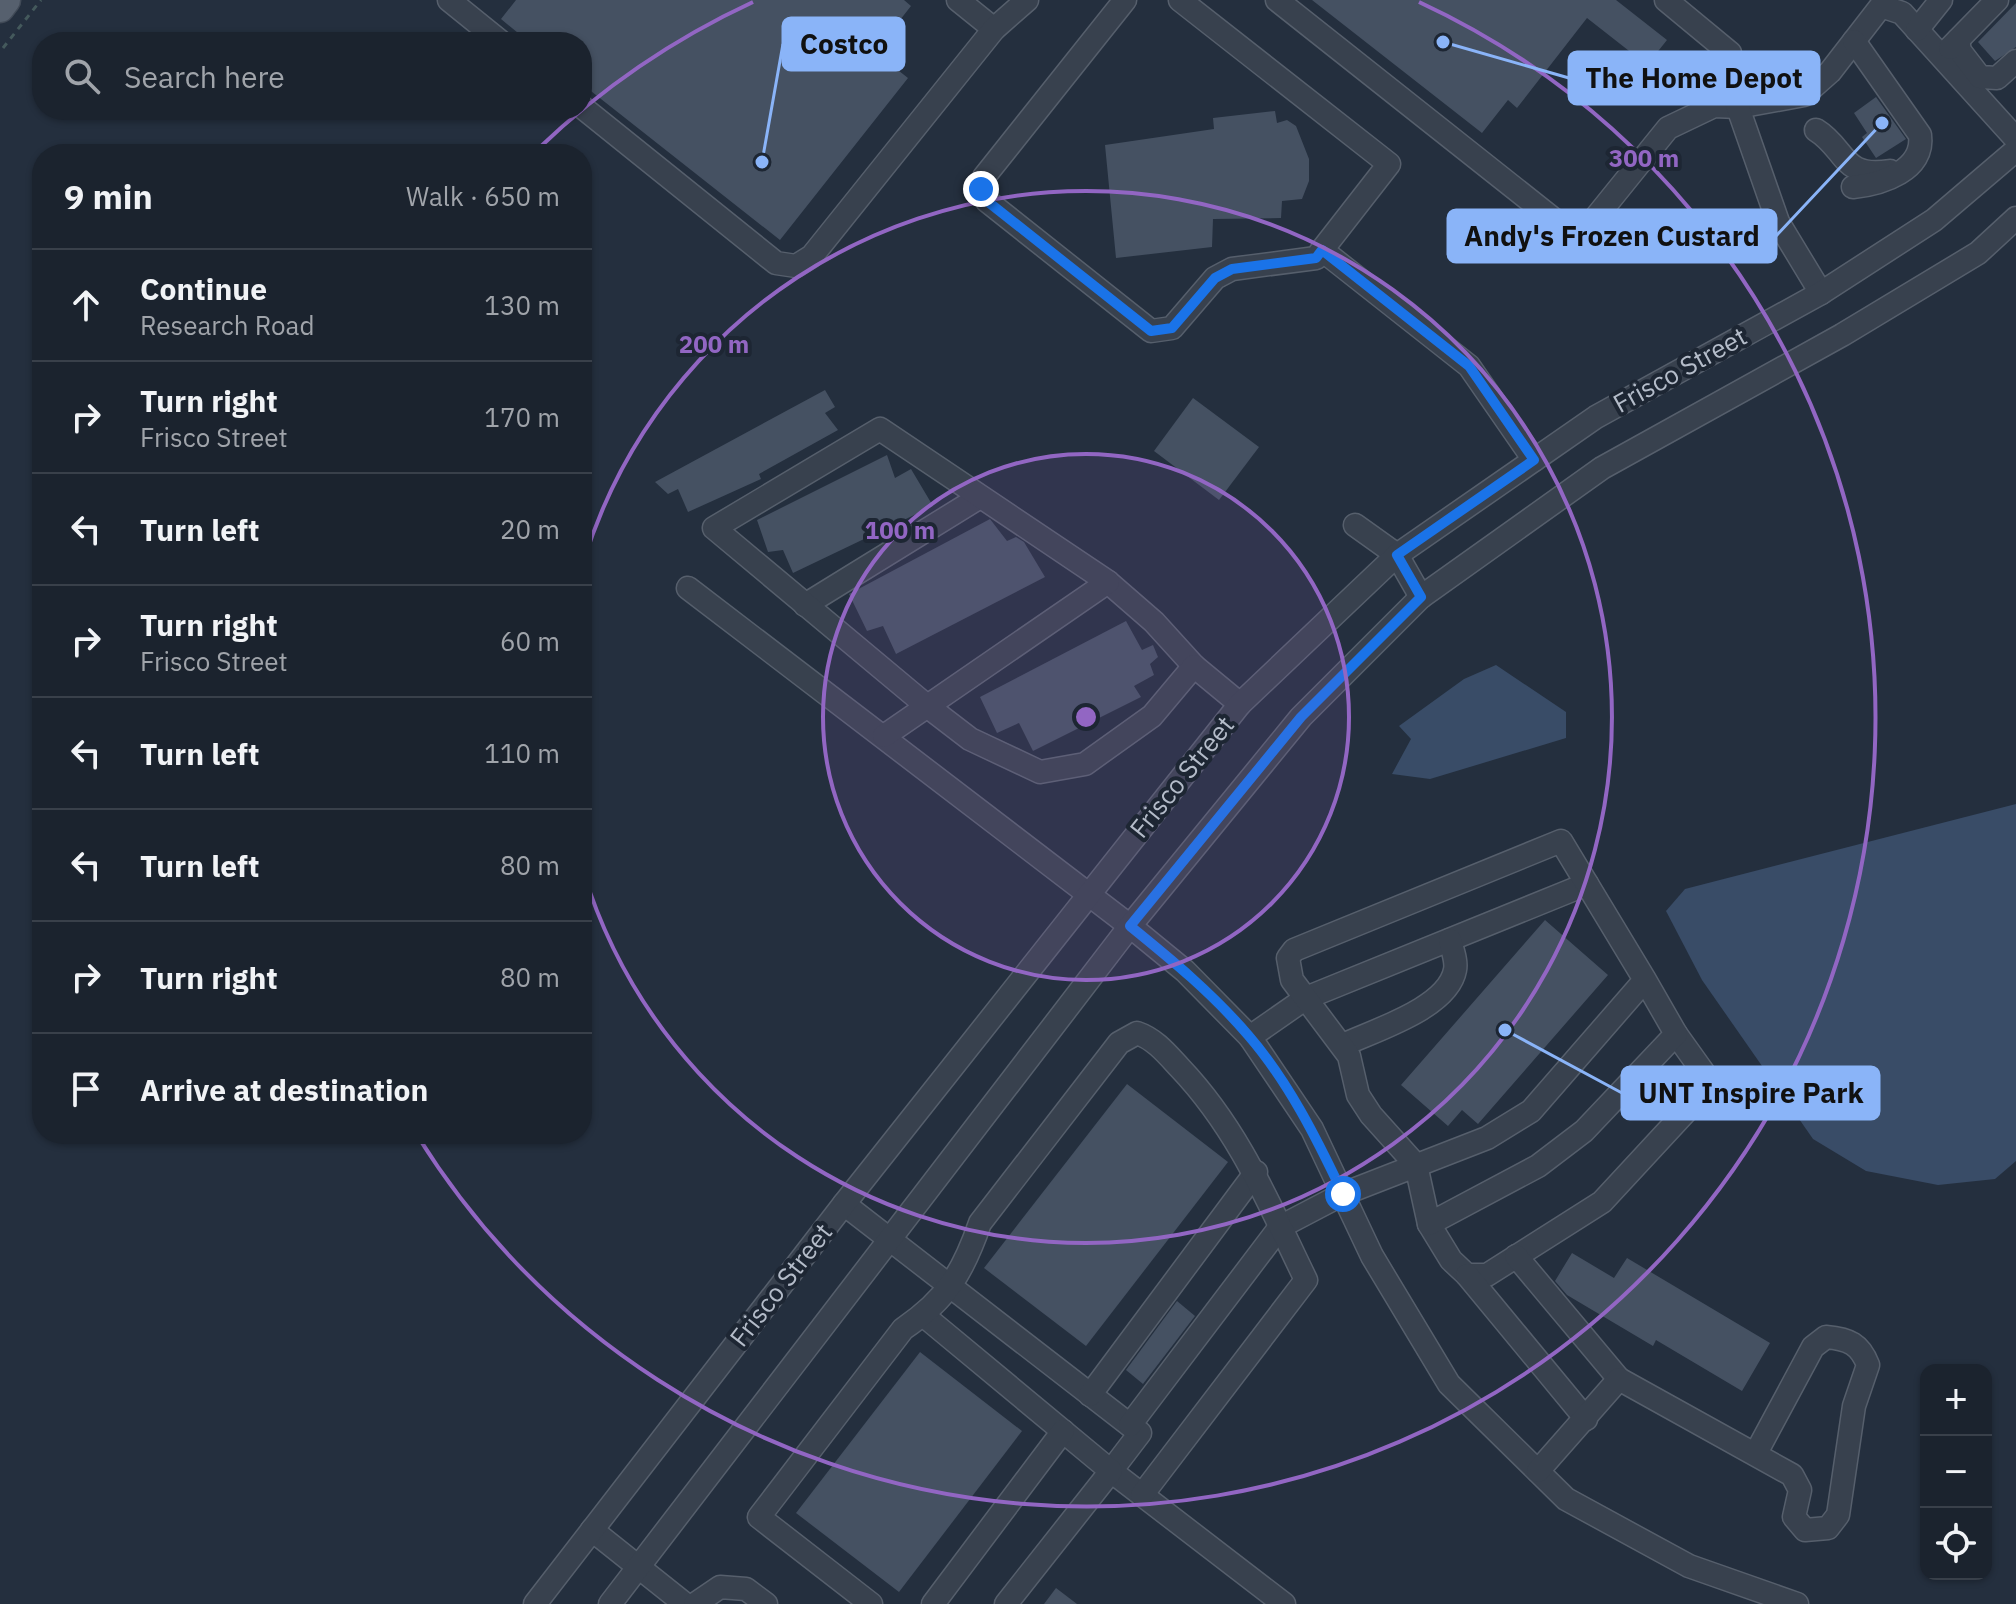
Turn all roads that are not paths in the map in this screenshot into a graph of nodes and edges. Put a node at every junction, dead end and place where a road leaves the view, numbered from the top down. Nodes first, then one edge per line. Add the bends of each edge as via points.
1 (6, 0) edge
2 (958, 0) edge
3 (1027, 0) edge
4 (1125, 0) edge
5 (1180, 0) edge
6 (1277, 0) edge
7 (1666, 0) edge
8 (1941, 0) edge
9 (1997, 0) edge
10 (462, 4) edge
11 (0, 8) edge
12 (994, 29) junction
13 (1917, 30) junction
14 (491, 32) edge
15 (1958, 40) junction
16 (1854, 41) junction
17 (1941, 57) junction
18 (2016, 61) edge
19 (2016, 74) edge
20 (1984, 106) junction
21 (1738, 107) junction
22 (592, 115) edge
23 (1816, 130) dead end
24 (2016, 139) edge
25 (2016, 150) edge
26 (1900, 170) junction
27 (1853, 187) dead end
28 (2016, 218) edge
29 (1322, 250) junction
30 (1821, 293) junction
31 (1534, 460) junction
32 (980, 497) junction
33 (1355, 525) dead end
34 (1397, 555) junction
35 (1108, 582) junction
36 (688, 588) dead end
37 (1421, 597) junction
38 (805, 605) junction
39 (1194, 666) junction
40 (1240, 704) junction
41 (927, 706) junction
42 (884, 736) junction
43 (1587, 884) junction
44 (1088, 895) junction
45 (1130, 926) junction
46 (1450, 940) junction
47 (1645, 980) junction
48 (1306, 998) junction
49 (1676, 1034) junction
50 (1250, 1037) junction
51 (1343, 1045) junction
52 (1416, 1165) junction
53 (1256, 1172) junction
54 (1343, 1194) junction
55 (844, 1204) junction
56 (1429, 1224) junction
57 (1280, 1227) junction
58 (892, 1241) junction
59 (1516, 1256) junction
60 (1467, 1275) junction
61 (951, 1287) junction
62 (923, 1315) junction
63 (1619, 1379) junction
64 (1090, 1395) junction
65 (1586, 1419) junction
66 (1130, 1425) junction
67 (1063, 1431) junction
68 (1756, 1453) junction
69 (1111, 1471) junction
70 (1538, 1471) junction
71 (1142, 1495) junction
72 (592, 1530) junction
73 (638, 1568) junction
74 (535, 1604) edge
75 (610, 1604) edge
76 (685, 1604) edge
77 (695, 1604) edge
78 (766, 1604) edge
79 (871, 1604) edge
80 (933, 1604) edge
81 (1006, 1604) edge
82 (1284, 1604) edge
83 (1797, 1604) edge

1 - 11 main road
2 - 12 street
3 - 12 street
4 - 29 street via 984,177 981,189 987,201 1151,331 1172,328 1215,278 1232,269 1316,258
5 - 29 street via 1389,164
6 - 21 street via 1571,233 1584,232 1668,128 1714,106
7 - 21 street via 1730,53
8 - 13 street
9 - 15 street
10 - 14 street
12 - 22 street via 812,256 796,266 776,263
13 - 16 street via 1902,13 1881,6
13 - 17 street
15 - 17 street
15 - 18 street via 1980,77 1997,78
16 - 21 street via 1804,95
16 - 26 street via 1920,135 1915,159
17 - 20 street
19 - 20 street
20 - 24 street
21 - 30 street via 1778,222
23 - 26 street via 1842,160 1860,170
25 - 30 street, Frisco Street via 1934,220
26 - 27 street via 1892,180
28 - 37 street, Frisco Street via 1978,253 1937,278 1602,468
29 - 31 street via 1469,366
30 - 31 street, Frisco Street via 1596,417
31 - 34 street, Frisco Street
32 - 35 street
32 - 38 street
32 - 38 street via 880,429 714,528
33 - 34 street
34 - 37 street
34 - 40 street, Frisco Street
35 - 39 street
35 - 41 street
36 - 42 street
37 - 45 street, Frisco Street via 1301,717
38 - 41 street
39 - 40 street
39 - 41 street via 1152,716 1085,764 1040,772 970,739
40 - 44 street, Frisco Street
41 - 42 street
42 - 44 street
43 - 46 street
43 - 47 street
43 - 48 street via 1561,841 1319,938 1288,958 1288,971
44 - 45 street
44 - 55 street, Frisco Street
45 - 50 street via 1185,971
45 - 58 street, Frisco Street
46 - 48 street
46 - 51 street via 1457,966 1446,990 1429,1005
47 - 49 street
47 - 52 street via 1531,1111 1487,1138
48 - 50 street
48 - 51 street
49 - 56 street via 1584,1131 1549,1158
49 - 59 street via 1706,1076 1702,1094 1602,1202
50 - 54 street via 1312,1129
51 - 52 street via 1358,1095
52 - 54 street
52 - 56 street
53 - 57 street
53 - 61 street via 1201,1090 1159,1045 1144,1035 1129,1035 980,1223 969,1258
53 - 64 street
54 - 57 street
54 - 70 street via 1372,1256 1449,1384
55 - 58 street
55 - 72 street, Frisco Street
56 - 60 street
57 - 66 street
57 - 71 street via 1306,1280
58 - 61 street
58 - 73 street, Frisco Street
59 - 60 street via 1487,1275
59 - 63 street
60 - 65 street
61 - 62 street
61 - 64 street
62 - 67 street
62 - 79 street via 903,1329 759,1517
63 - 65 street
63 - 68 street
64 - 66 street
65 - 70 street
66 - 69 street via 1140,1433
67 - 69 street
67 - 80 street
68 - 68 street via 1792,1475 1800,1490 1794,1517 1805,1530 1828,1528 1838,1515 1854,1406 1868,1365 1863,1352 1848,1339 1826,1337 1813,1347
69 - 71 street
69 - 81 street
70 - 83 street via 1566,1499 1647,1545 1689,1566
71 - 82 street
72 - 73 street
72 - 74 street, Frisco Street
73 - 75 street, Frisco Street
73 - 76 street
77 - 78 street via 720,1587 746,1589

